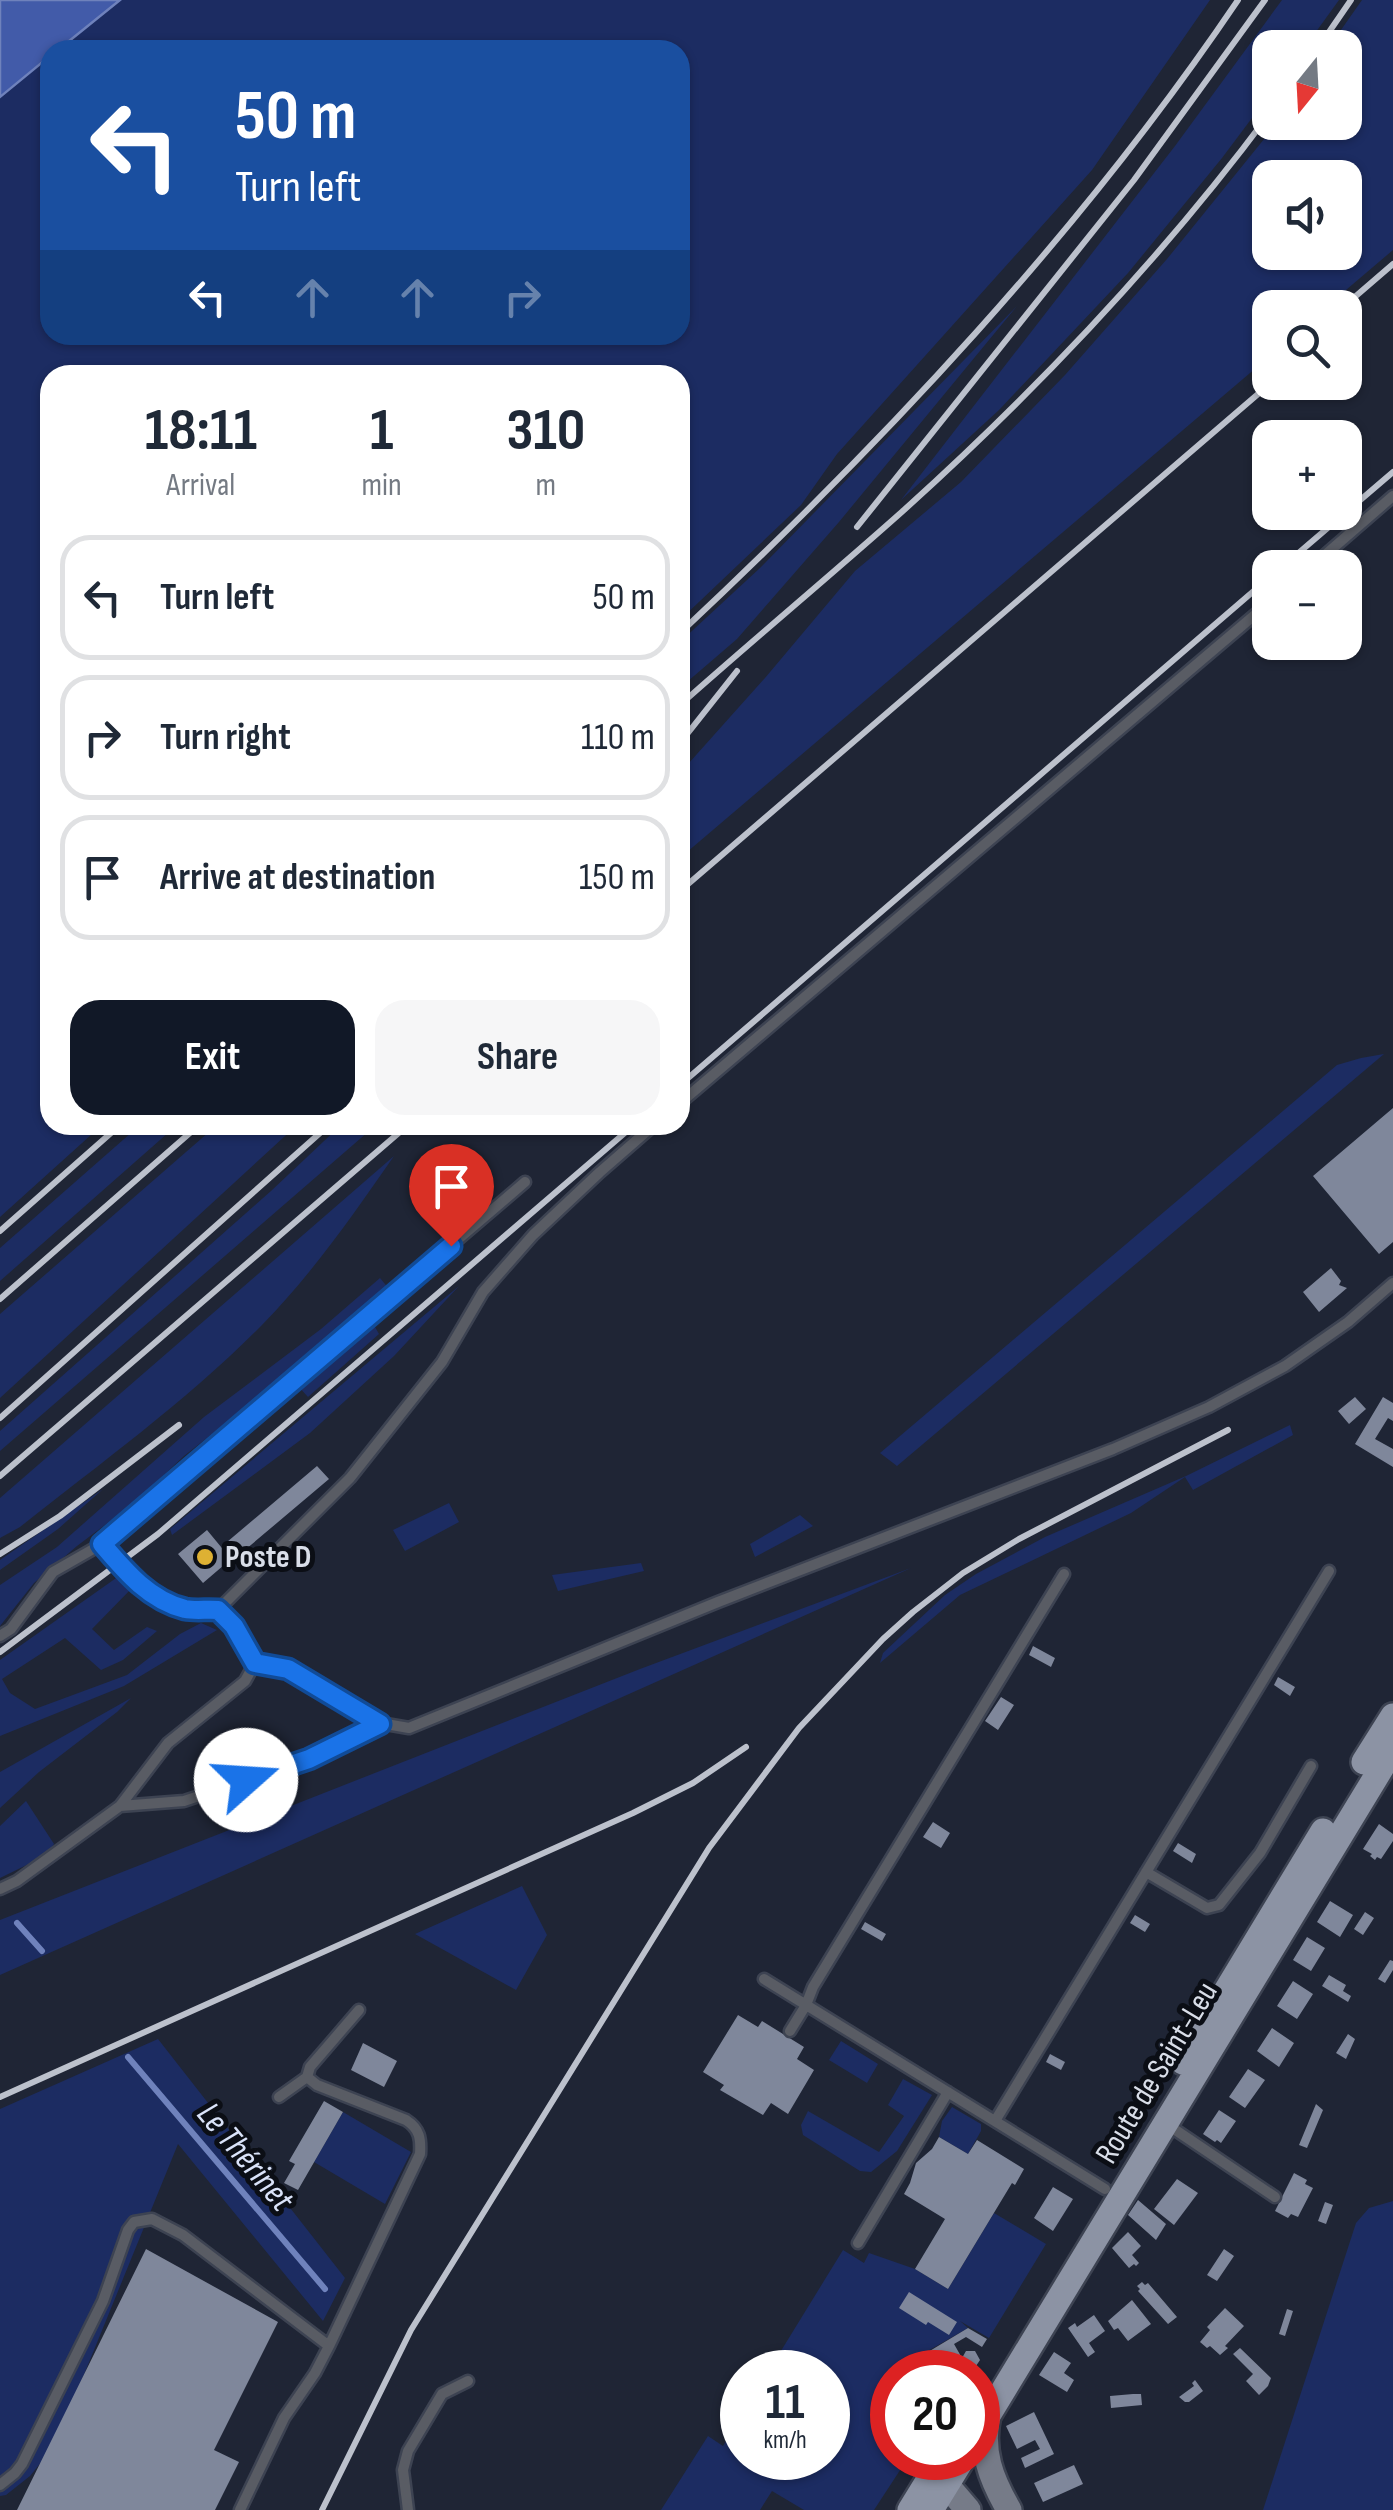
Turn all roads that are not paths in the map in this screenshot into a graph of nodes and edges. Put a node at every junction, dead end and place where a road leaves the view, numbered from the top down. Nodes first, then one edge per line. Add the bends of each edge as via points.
1 (1393, 496) edge
2 (1331, 550) edge
3 (1252, 617) edge
4 (690, 1095) edge
5 (643, 1135) edge
6 (525, 1182) dead end
7 (1393, 1283) edge
8 (102, 1544) junction
9 (1329, 1571) dead end
10 (1064, 1574) dead end
11 (218, 1610) junction
12 (0, 1636) edge
13 (255, 1663) junction
14 (1393, 1716) edge
15 (380, 1724) junction
16 (1393, 1748) edge
17 (1311, 1766) dead end
18 (120, 1806) junction
19 (1146, 1872) junction
20 (0, 1889) edge
21 (764, 1979) dead end
22 (806, 2005) junction
23 (358, 2010) dead end
24 (790, 2031) dead end
25 (307, 2077) junction
26 (948, 2092) junction
27 (279, 2097) dead end
28 (995, 2121) junction
29 (1165, 2123) junction
30 (1105, 2189) junction
31 (1275, 2197) dead end
32 (858, 2243) dead end
33 (329, 2346) junction
34 (1000, 2380) edge
35 (468, 2381) dead end
36 (1000, 2385) edge
37 (937, 2480) edge
38 (944, 2480) edge
39 (955, 2480) edge
40 (980, 2480) edge
41 (993, 2480) edge
42 (0, 2485) edge
43 (1006, 2505) edge
44 (240, 2510) edge
45 (408, 2510) edge
46 (910, 2510) edge
47 (932, 2510) edge
48 (968, 2510) edge

1 - 2 lane
3 - 4 lane
5 - 11 lane via 533,1235 483,1292 442,1362 350,1478
6 - 8 lane
7 - 15 lane via 1300,1355 1209,1408 409,1728
8 - 11 lane via 155,1596 186,1609
8 - 12 lane via 54,1572
9 - 19 lane
10 - 22 lane
11 - 13 lane
13 - 15 lane via 288,1669
13 - 18 lane via 245,1681 168,1743
14 - 30 main road, Route de Saint-Leu
15 - 18 lane via 309,1759 184,1801
16 - 29 main road, Route de Saint-Leu
17 - 19 lane via 1260,1853 1219,1905 1207,1908
18 - 20 lane
19 - 28 lane
21 - 22 lane
22 - 24 lane
22 - 26 lane
23 - 25 lane
25 - 27 lane
25 - 33 lane via 406,2120 420,2144
26 - 28 lane
26 - 32 lane
28 - 30 lane
29 - 31 lane
29 - 36 main road, Route de Saint-Leu
30 - 34 main road, Route de Saint-Leu
33 - 42 lane via 183,2235 152,2218 134,2222 22,2464
33 - 44 lane via 284,2418
35 - 45 lane via 442,2394 408,2451
37 - 46 main road
38 - 47 main road
39 - 48 street
40 - 43 street
41 - 43 street

